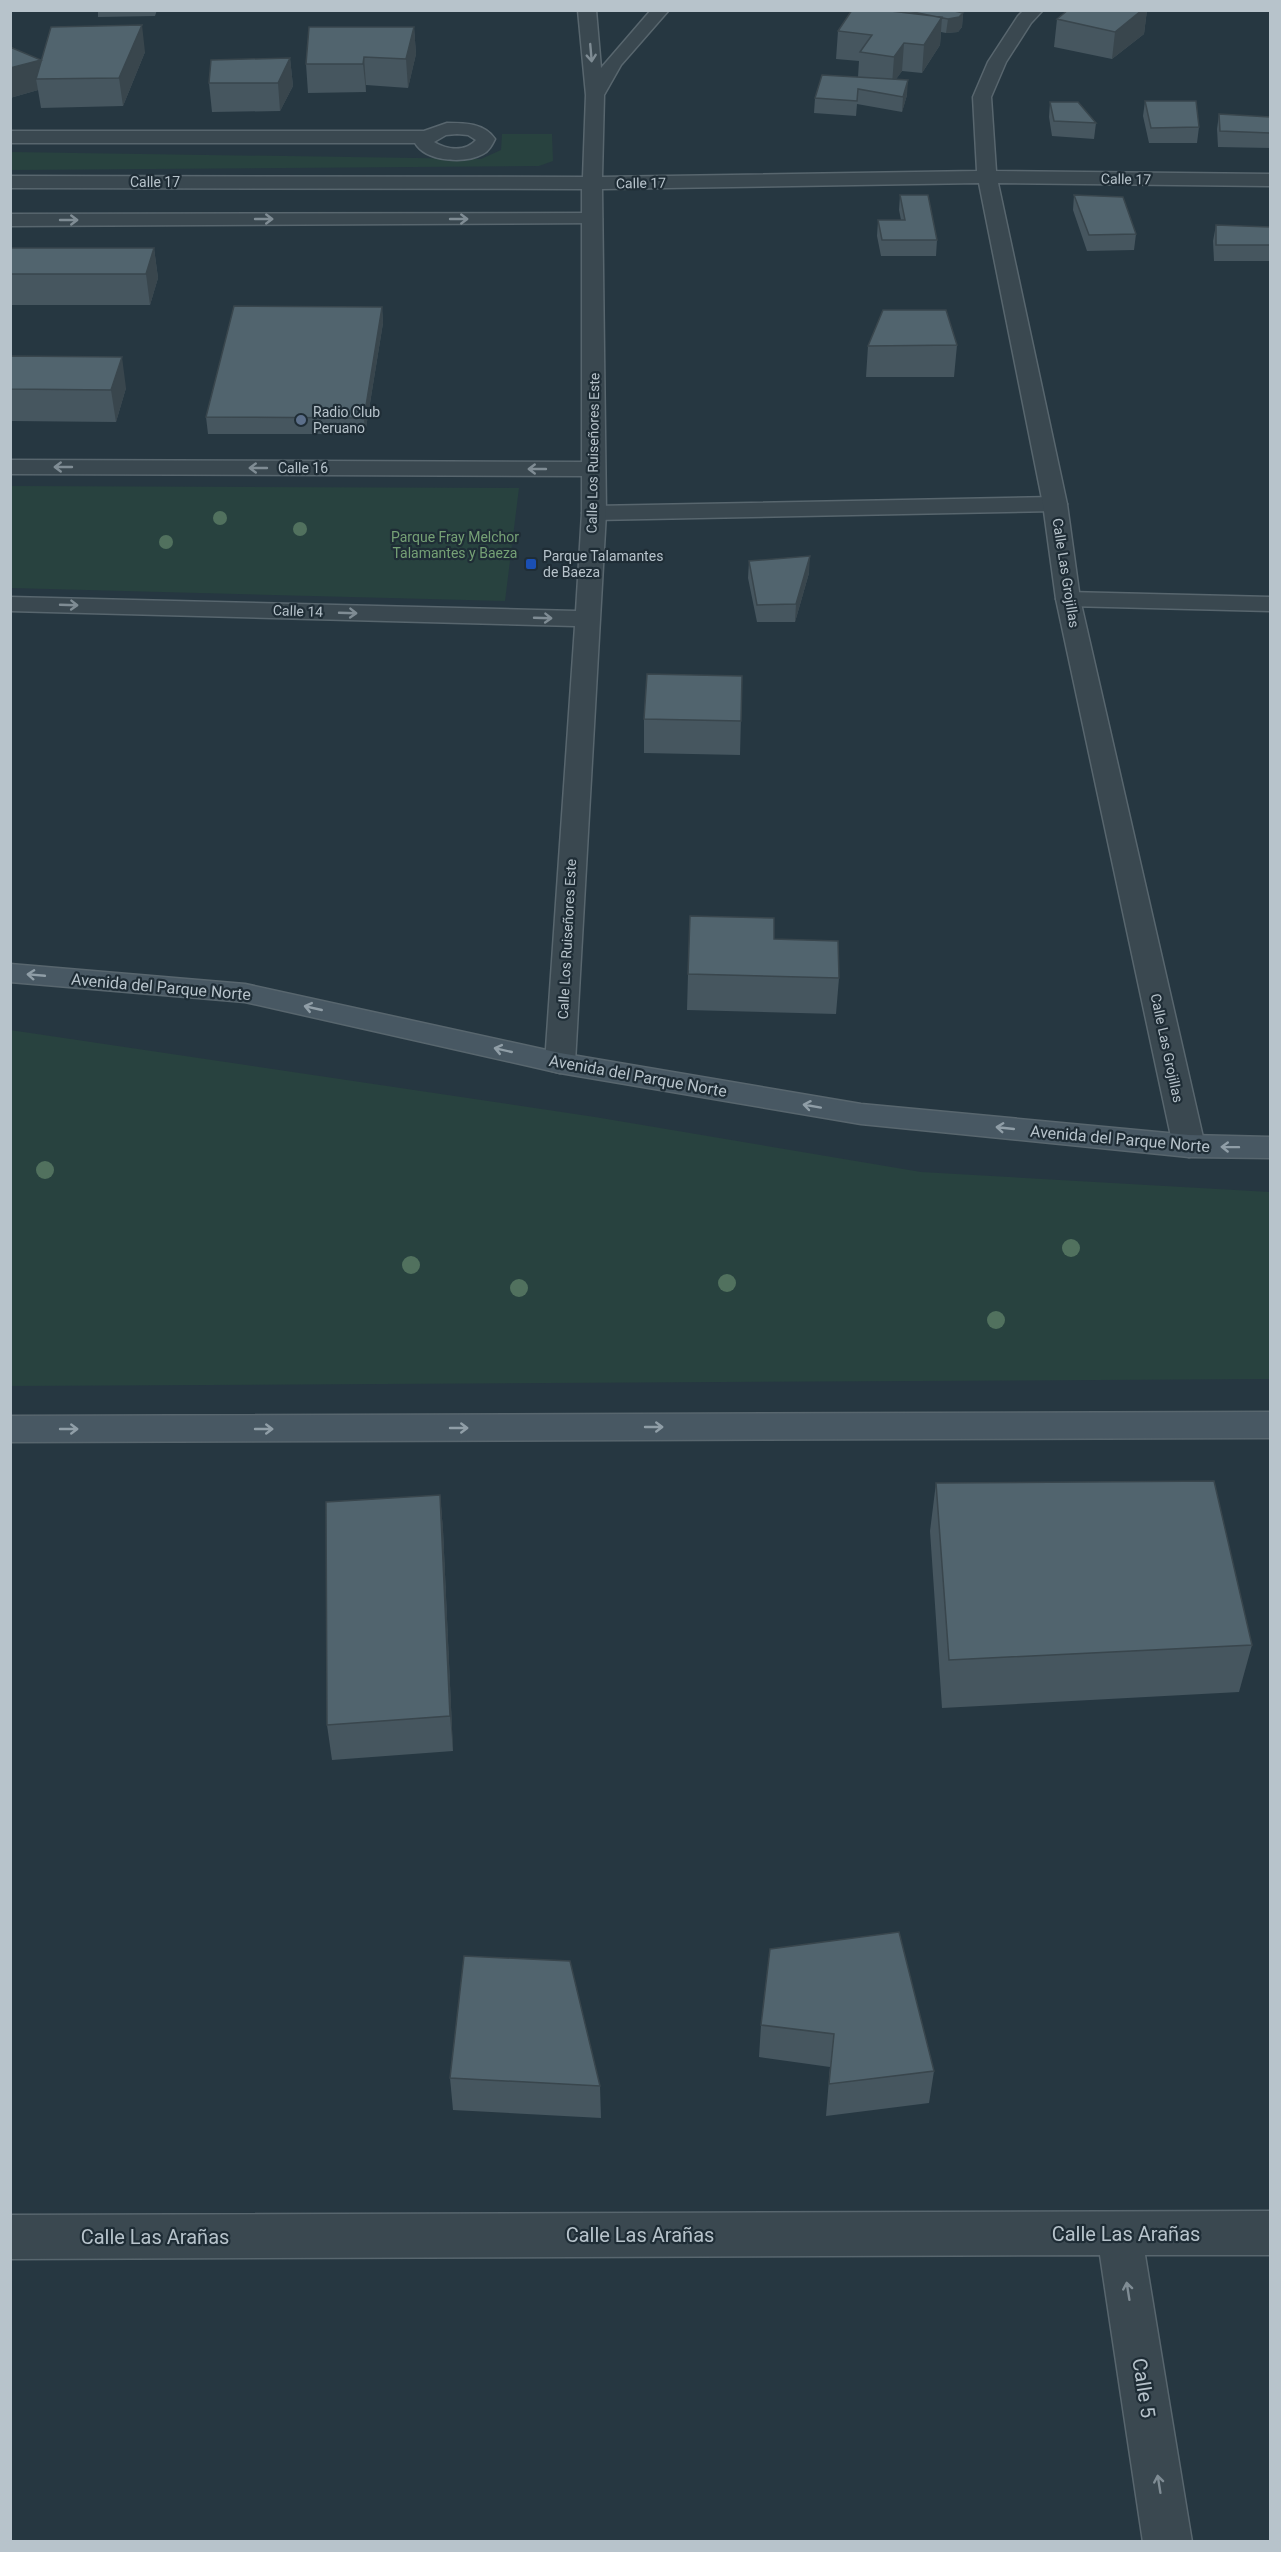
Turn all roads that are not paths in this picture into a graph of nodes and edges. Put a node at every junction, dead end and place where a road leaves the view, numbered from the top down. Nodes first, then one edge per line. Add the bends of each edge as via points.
1 (587, 10) edge
2 (661, 10) edge
3 (1035, 10) edge
4 (595, 95) junction
5 (10, 136) edge
6 (427, 137) dead end
7 (987, 177) junction
8 (1270, 180) edge
9 (10, 182) edge
10 (592, 183) junction
11 (592, 219) junction
12 (10, 220) edge
13 (10, 467) edge
14 (595, 469) junction
15 (1055, 504) junction
16 (594, 513) junction
17 (1068, 599) junction
18 (10, 604) edge
19 (1270, 604) edge
20 (586, 619) junction
21 (10, 973) edge
22 (560, 1063) junction
23 (1189, 1146) junction
24 (1270, 1148) edge
25 (1270, 1425) edge
26 (10, 1429) edge
27 (1270, 2233) edge
28 (1119, 2234) junction
29 (10, 2237) edge
30 (1168, 2541) edge

1 -> 4 street
2 - 4 street, Calle Los Ruiseñores Este via 613,63
3 - 7 street, Calle Las Grojillas via 997,62 982,97
4 - 10 street, Calle Los Ruiseñores Este
5 - 6 street
7 - 8 street, Calle 17
7 - 10 street, Calle 17
7 - 15 street, Calle Las Grojillas
9 - 10 street, Calle 17
10 - 11 street, Calle Los Ruiseñores Este
12 -> 11 street
11 - 14 street, Calle Los Ruiseñores Este
14 -> 13 street, Calle 16
14 - 16 street, Calle Los Ruiseñores Este
15 - 16 street
15 - 17 street, Calle Las Grojillas
16 - 20 street, Calle Los Ruiseñores Este
17 - 19 street
17 - 23 street, Calle Las Grojillas
18 -> 20 street, Calle 14
20 - 22 street, Calle Los Ruiseñores Este
22 -> 21 main road, Avenida del Parque Norte via 245,993
23 -> 22 main road, Avenida del Parque Norte via 861,1114
24 -> 23 main road, Avenida del Parque Norte
26 -> 25 main road
27 - 28 street, Calle Las Arañas
28 - 29 street, Calle Las Arañas
30 -> 28 street, Calle 5

